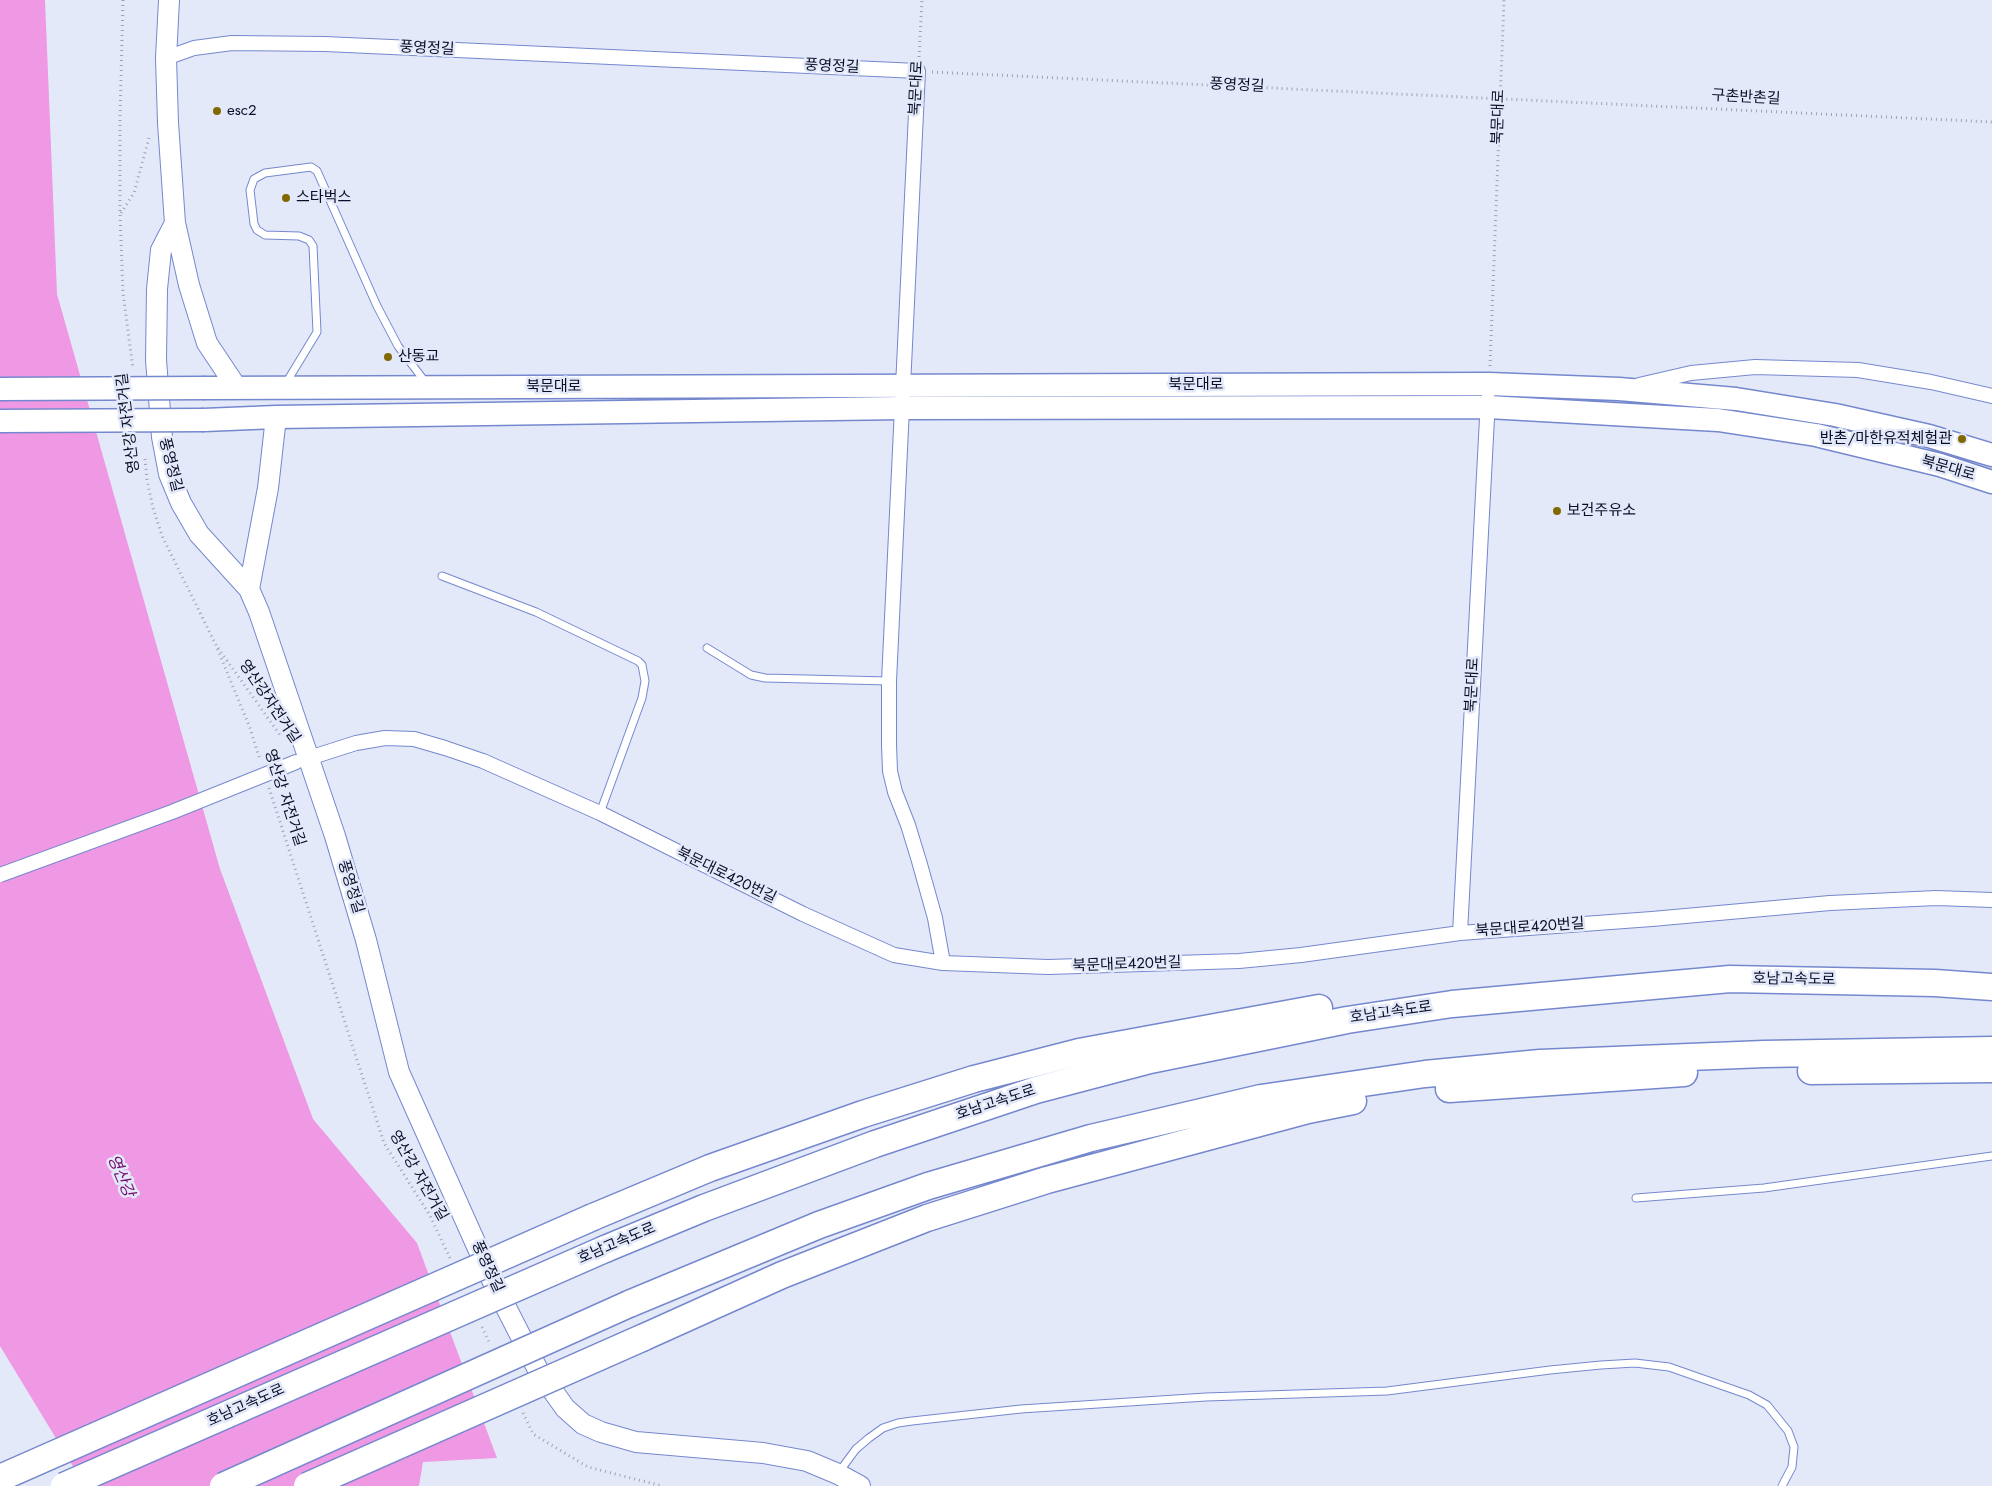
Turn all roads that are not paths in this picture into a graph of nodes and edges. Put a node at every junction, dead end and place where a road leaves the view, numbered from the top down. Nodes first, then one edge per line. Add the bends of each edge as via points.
1 (169, 0) edge
2 (166, 58) junction
3 (918, 71) joint
4 (175, 223) junction
5 (1489, 384) junction
6 (903, 386) junction
7 (430, 387) junction
8 (236, 388) junction
9 (283, 388) junction
10 (0, 389) edge
11 (1618, 389) junction
12 (1992, 396) edge
13 (1488, 407) junction
14 (902, 408) junction
15 (276, 417) junction
16 (0, 421) edge
17 (1992, 455) edge
18 (1992, 482) edge
19 (442, 576) dead end
20 (250, 589) junction
21 (707, 648) dead end
22 (889, 681) junction
23 (303, 760) junction
24 (600, 813) junction
25 (0, 875) edge
26 (1992, 900) edge
27 (1460, 933) junction
28 (943, 963) junction
29 (1730, 979) junction
30 (1992, 987) edge
31 (1992, 1050) edge
32 (1992, 1069) edge
33 (1992, 1156) edge
34 (1636, 1198) dead end
35 (838, 1474) junction
36 (0, 1478) edge
37 (64, 1486) edge
38 (223, 1486) edge
39 (307, 1486) edge
40 (860, 1486) edge
41 (1782, 1486) edge

1 - 2 street
2 - 3 street, 풍영정길 via 194,48 232,43 325,44
2 - 4 street
3 - 6 street, 북문대로
4 - 8 street via 189,285 208,343
4 - 20 street, 풍영정길 via 161,250 157,289 156,360 164,454 181,503 199,534
5 - 6 main road, 북문대로
5 - 11 main road, 북문대로
5 - 13 street, 북문대로
6 - 7 main road, 북문대로
6 - 14 street, 북문대로
7 - 9 main road, 북문대로
7 - 9 lane via 394,339 376,306 317,171 311,168 265,173 254,179 250,190 257,230 265,235 300,236 313,246 317,332
8 - 9 main road, 북문대로
8 - 10 main road, 북문대로, bridge
11 - 12 street via 1692,373 1755,367 1858,370
11 - 17 main road, 북문대로 via 1736,399 1835,415 1928,436
13 - 14 main road, 북문대로
13 - 18 main road, 북문대로 via 1718,420 1816,434 1940,465
13 - 27 street, 북문대로
14 - 15 main road, 북문대로
14 - 22 street, 북문대로
15 - 16 main road, 북문대로, bridge
15 - 20 street
19 - 24 lane via 536,612 642,665 645,680 642,698
20 - 23 street, 풍영정길
21 - 22 lane via 751,675 765,678
22 - 28 street, 북문대로 via 890,771 932,908
23 - 24 street, 북문대로420번길 via 385,738 414,739 483,761
23 - 25 street, 북문대로420번길, bridge via 268,768 172,812
23 - 35 street, 풍영정길 via 366,940 399,1072 492,1280 538,1370 565,1408 583,1424 636,1442 763,1453 806,1461
24 - 28 street, 북문대로420번길 via 803,914 894,955
26 - 27 street, 북문대로420번길 via 1857,901
27 - 28 street, 북문대로420번길 via 1301,955 1239,960 1048,967
29 - 30 highway, 호남고속도로
29 - 36 highway, bridge via 1581,977 1463,986 1286,1013 1079,1052 974,1079 710,1168 593,1216
29 - 37 highway, 호남고속도로, bridge via 1452,1004 1347,1020 1150,1060 1036,1090 875,1144 704,1208
31 - 38 highway, bridge via 1754,1054 1540,1063 1425,1074 1261,1098 1091,1138 928,1186 819,1225 629,1304
32 - 39 highway, bridge via 1686,1073 1424,1091 1317,1108 1047,1180 927,1218 782,1275
33 - 34 lane via 1764,1188
35 - 40 street, 풍영정길
35 - 41 lane via 856,1449 869,1438 883,1428 912,1421 1021,1409 1158,1400 1387,1391 1567,1368 1635,1363 1669,1367 1749,1394 1767,1405 1788,1431 1794,1447 1792,1466

